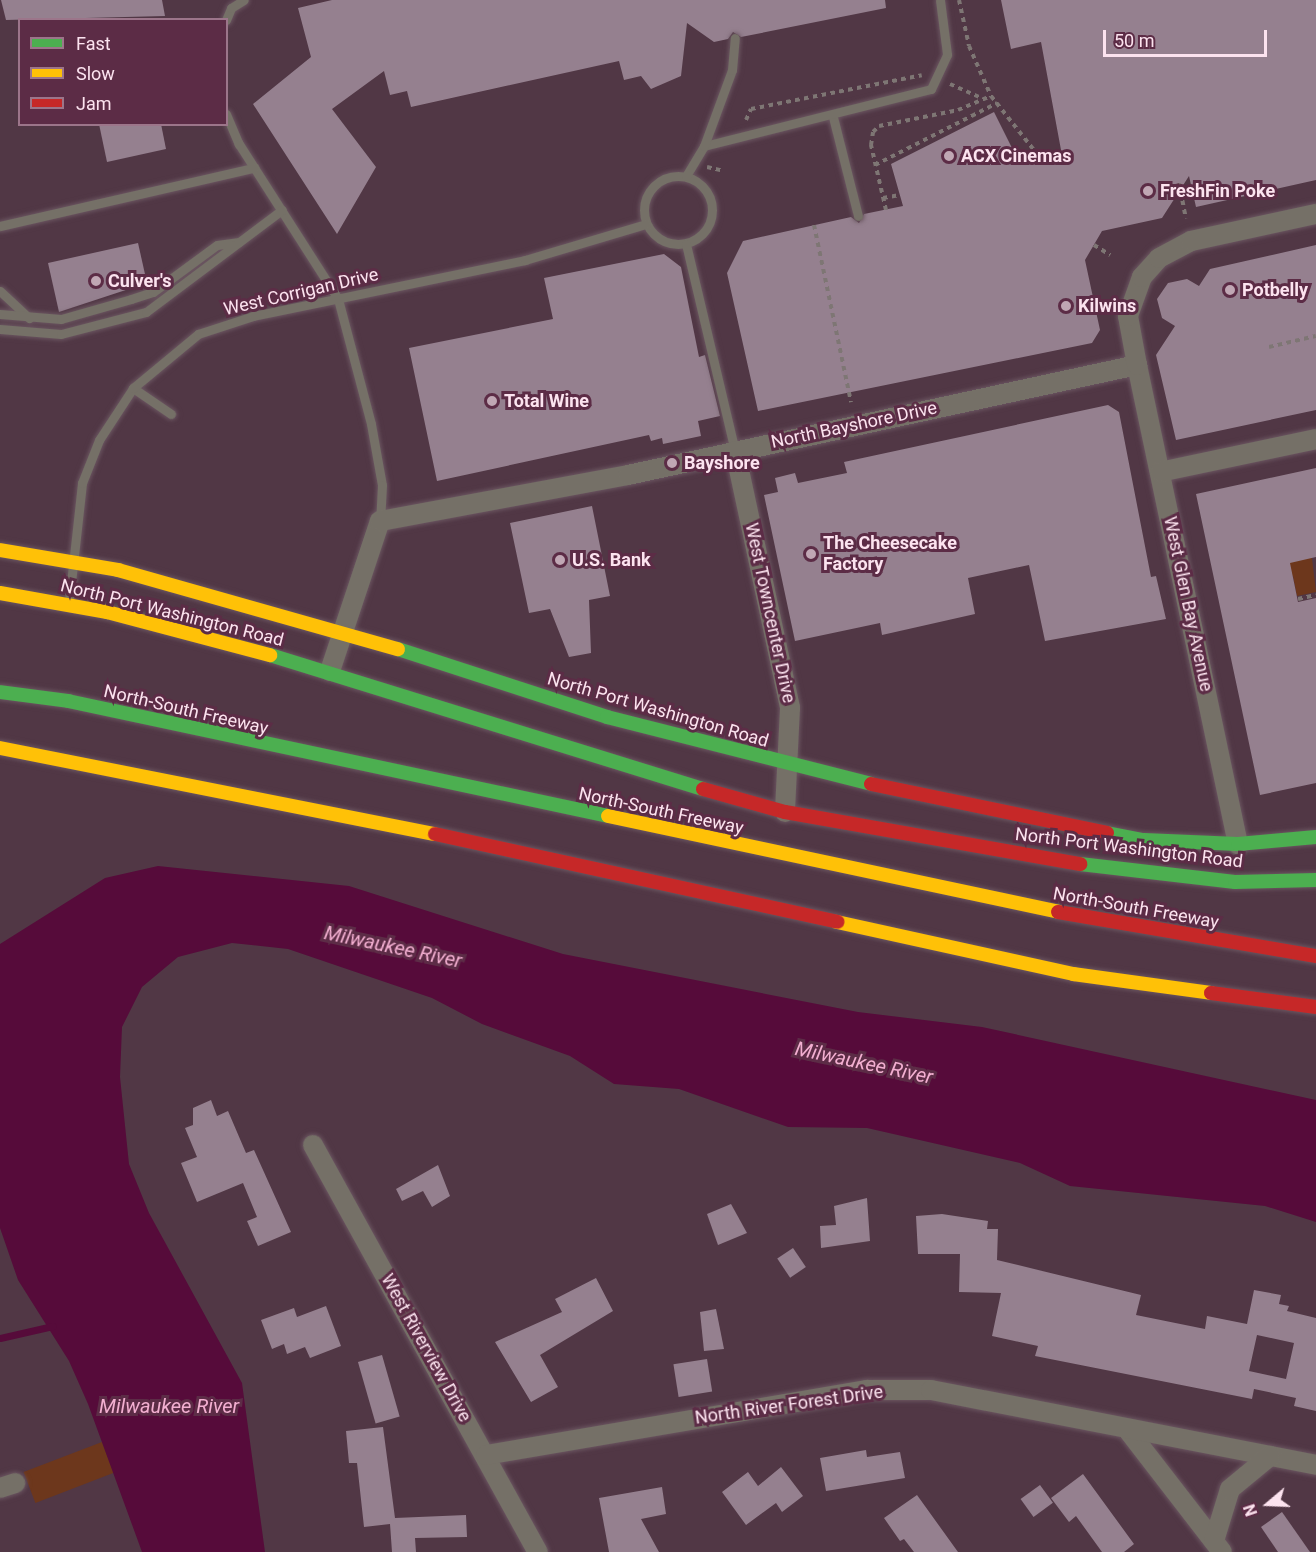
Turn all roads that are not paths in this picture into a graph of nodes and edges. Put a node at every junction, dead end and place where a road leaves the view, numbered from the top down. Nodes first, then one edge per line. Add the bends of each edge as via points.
1 (244, 0) edge
2 (940, 0) edge
3 (227, 18) edge
4 (735, 38) dead end
5 (833, 117) junction
6 (228, 118) edge
7 (704, 146) junction
8 (254, 168) junction
9 (686, 176) junction
10 (282, 210) junction
11 (1316, 214) edge
12 (858, 216) dead end
13 (646, 224) junction
14 (0, 226) edge
15 (240, 242) junction
16 (686, 244) junction
17 (0, 291) edge
18 (338, 299) junction
19 (0, 314) edge
20 (29, 318) junction
21 (0, 329) edge
22 (1137, 365) junction
23 (134, 388) junction
24 (171, 414) dead end
25 (1316, 439) edge
26 (735, 451) junction
27 (1160, 472) junction
28 (380, 521) junction
29 (0, 550) edge
30 (75, 563) junction
31 (0, 593) edge
32 (69, 604) junction
33 (341, 631) junction
34 (330, 671) junction
35 (0, 692) edge
36 (0, 748) edge
37 (787, 767) junction
38 (785, 812) junction
39 (1316, 837) edge
40 (1239, 844) junction
41 (1316, 880) edge
42 (1316, 943) edge
43 (1255, 946) junction
44 (1316, 956) edge
45 (1073, 974) junction
46 (1316, 1008) edge
47 (1316, 1024) edge
48 (314, 1145) dead end
49 (1127, 1429) junction
50 (486, 1455) junction
51 (1270, 1456) junction
52 (1316, 1465) edge
53 (1218, 1547) edge
54 (538, 1552) edge

1 - 3 lane via 231,8
2 - 5 lane via 947,54 931,89
4 - 7 lane via 732,70
5 - 7 lane
5 - 12 lane
6 - 8 lane
7 - 9 lane
8 - 10 lane
8 - 14 lane
9 - 13 lane via 664,178 648,192
9 - 16 lane via 704,188 712,208 705,231
10 - 15 lane
10 - 18 lane
11 - 22 street via 1191,241 1159,258 1142,277 1128,316
13 - 16 lane via 663,241
13 - 18 lane, West Corrigan Drive via 525,260
15 - 20 lane via 218,245 153,292 68,318
15 - 21 lane via 141,314 61,334
16 - 26 lane
17 - 20 lane
18 - 23 lane, West Corrigan Drive via 198,334
18 - 28 lane via 371,424 382,485
19 - 20 lane
22 - 26 street, North Bayshore Drive
22 - 27 street, West Glen Bay Avenue
23 - 24 lane
23 - 30 lane, West Corrigan Drive via 99,440 82,483
25 - 27 street
26 - 28 street, North Bayshore Drive
26 - 37 street, West Towncenter Drive via 790,708
27 - 40 street, West Glen Bay Avenue
28 - 33 street
29 - 30 main road, North Port Washington Road
30 - 32 lane, West Corrigan Drive
30 - 33 main road, North Port Washington Road
31 - 32 main road, North Port Washington Road
32 - 34 main road, North Port Washington Road
33 - 34 street
33 - 37 main road, North Port Washington Road via 607,717
34 - 38 main road, North Port Washington Road via 532,740
35 - 43 main road, North-South Freeway via 68,701 1113,924
36 - 45 main road via 237,791
37 - 38 street, West Towncenter Drive
37 - 40 main road, North Port Washington Road via 1144,840
38 - 41 main road, North Port Washington Road via 1073,863 1235,882
39 - 40 main road, North Port Washington Road
42 - 43 main road
43 - 44 main road, North-South Freeway
45 - 46 main road
45 - 47 main road
48 - 50 street, West Riverview Drive
49 - 50 street, North River Forest Drive via 931,1389 867,1390
49 - 51 street, North River Forest Drive
49 - 53 street
50 - 54 street, West Riverview Drive
51 - 52 street, North River Forest Drive
51 - 53 street via 1230,1488

